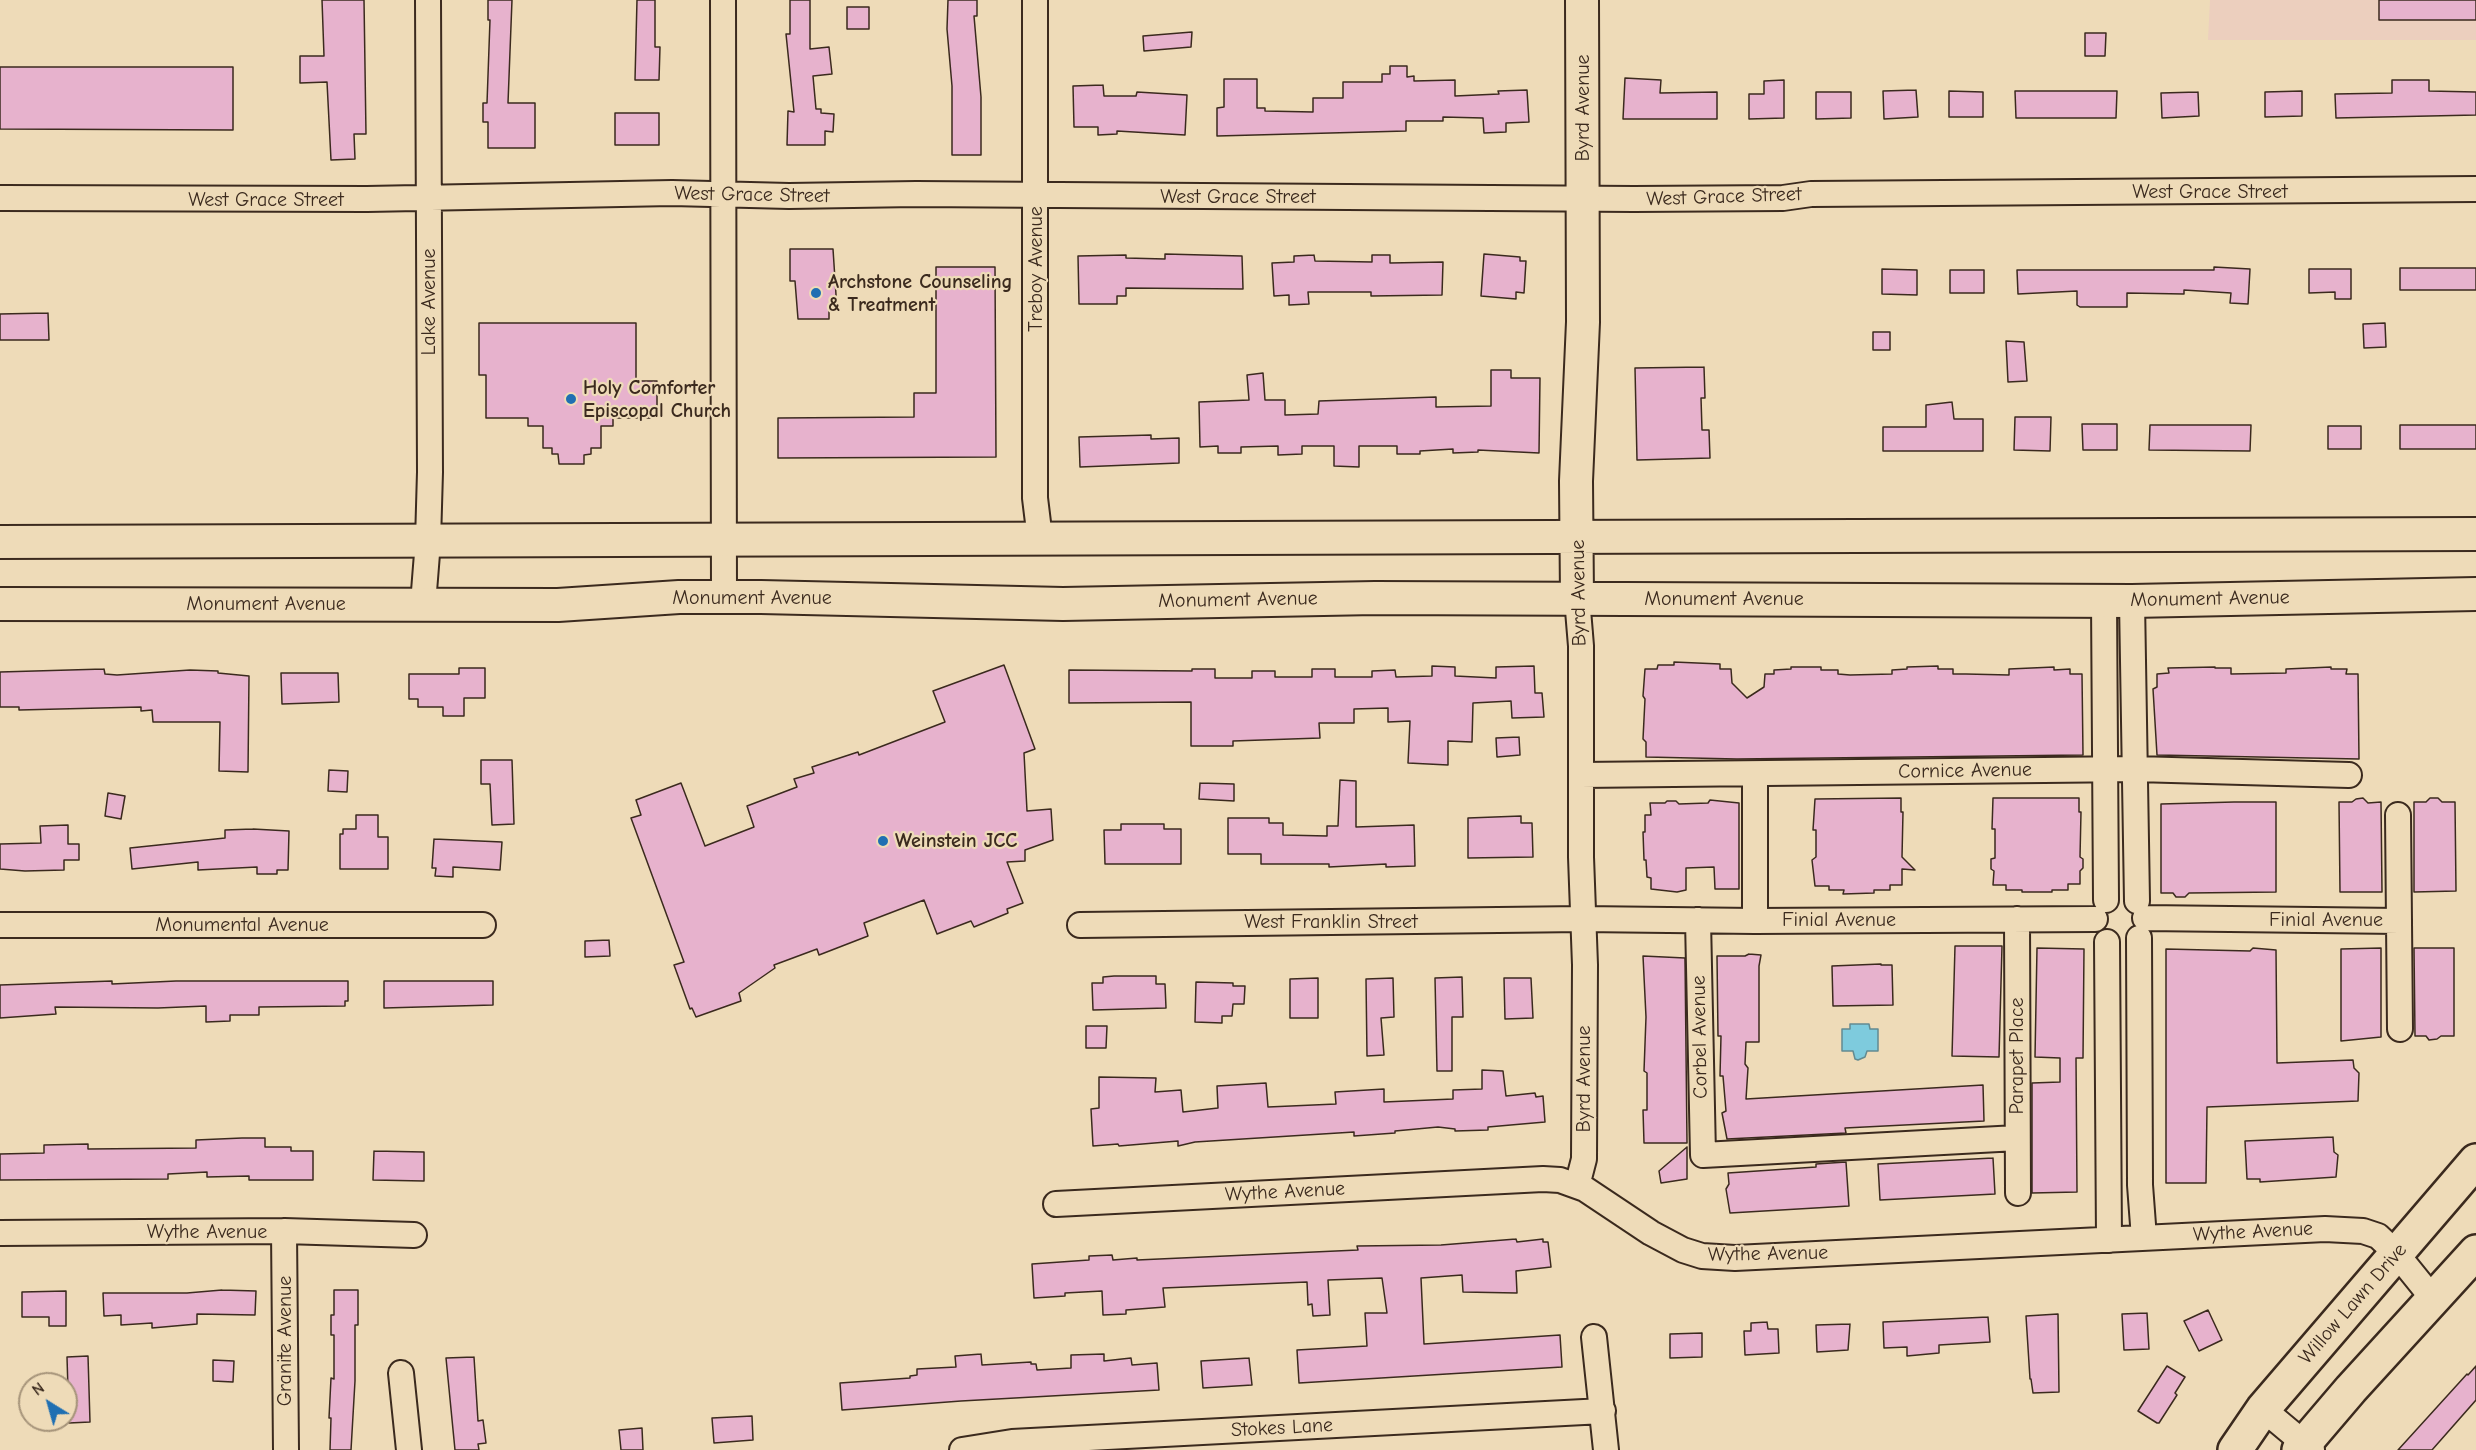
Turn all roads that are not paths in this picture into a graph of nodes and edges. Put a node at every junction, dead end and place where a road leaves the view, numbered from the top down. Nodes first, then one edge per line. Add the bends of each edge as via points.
1 (428, 0) edge
2 (723, 0) edge
3 (1035, 0) edge
4 (1582, 0) edge
5 (2476, 189) edge
6 (724, 195) junction
7 (1035, 196) junction
8 (428, 197) junction
9 (1583, 197) junction
10 (0, 198) edge
11 (2476, 534) edge
12 (1578, 537) junction
13 (1040, 539) junction
14 (428, 540) junction
15 (724, 540) junction
16 (0, 542) edge
17 (2476, 594) edge
18 (724, 597) junction
19 (1577, 598) junction
20 (2118, 601) junction
21 (0, 604) edge
22 (423, 604) junction
23 (2136, 769) junction
24 (2106, 770) junction
25 (1755, 774) junction
26 (2349, 775) dead end
27 (1581, 776) junction
28 (2398, 815) dead end
29 (2100, 909) junction
30 (1582, 919) junction
31 (2140, 919) junction
32 (1698, 920) junction
33 (2017, 920) junction
34 (1755, 921) junction
35 (2399, 921) junction
36 (0, 925) edge
37 (483, 925) dead end
38 (1080, 925) dead end
39 (2107, 942) junction
40 (2400, 1029) dead end
41 (2017, 1138) junction
42 (2476, 1161) edge
43 (1577, 1186) junction
44 (2018, 1193) dead end
45 (1056, 1204) dead end
46 (284, 1232) junction
47 (0, 1233) edge
48 (414, 1235) dead end
49 (2144, 1238) junction
50 (2109, 1240) junction
51 (2476, 1252) edge
52 (2397, 1253) junction
53 (2434, 1300) junction
54 (1594, 1337) dead end
55 (401, 1373) dead end
56 (2263, 1409) junction
57 (1603, 1411) junction
58 (2305, 1448) edge
59 (285, 1450) edge
60 (409, 1450) edge
61 (962, 1450) edge
62 (1606, 1450) edge
63 (2235, 1450) edge

1 - 8 street, Lake Avenue
2 - 6 street
3 - 7 street, Treboy Avenue
4 - 9 street, Byrd Avenue
5 - 9 street, West Grace Street
6 - 7 street, West Grace Street
6 - 8 street, West Grace Street
6 - 15 street
7 - 9 street, West Grace Street
7 - 13 street, Treboy Avenue via 1035,498
8 - 10 street, West Grace Street
8 - 14 street, Lake Avenue
9 - 12 street, Byrd Avenue
11 - 12 street
12 - 13 street
12 - 19 street, Byrd Avenue
13 - 15 street
14 - 15 street
14 - 16 street
14 - 22 street, Lake Avenue
15 - 18 street
17 - 20 street, Monument Avenue
18 - 19 street, Monument Avenue via 1064,604
18 - 22 street, Monument Avenue via 558,605
19 - 20 street, Monument Avenue
19 - 27 street, Byrd Avenue
20 - 23 street
20 - 24 street
21 - 22 street, Monument Avenue
23 - 24 street, Cornice Avenue
23 - 26 street, Cornice Avenue
23 - 31 street
24 - 25 street, Cornice Avenue
24 - 29 street
25 - 27 street, Cornice Avenue
25 - 34 street
27 - 30 street, Byrd Avenue
28 - 35 street
29 - 31 street via 2122,896
29 - 33 street, Finial Avenue
29 - 39 street via 2098,932
30 - 32 street, Finial Avenue
30 - 38 street, West Franklin Street
30 - 43 street, Byrd Avenue via 1584,1159
31 - 35 street, Finial Avenue
31 - 39 street via 2123,946
31 - 49 street via 2140,1185
32 - 34 street, Finial Avenue
32 - 41 street, Corbel Avenue via 1703,1155
33 - 34 street, Finial Avenue
33 - 41 street, Parapet Place
35 - 40 street
36 - 37 street, Monumental Avenue
39 - 50 street
41 - 44 street, Parapet Place
42 - 52 main road, Willow Lawn Drive
43 - 45 street, Wythe Avenue via 1544,1179
43 - 50 street, Wythe Avenue via 1683,1250 1713,1258
46 - 47 street, Wythe Avenue
46 - 48 street, Wythe Avenue
46 - 59 street, Granite Avenue
49 - 50 street, Wythe Avenue
49 - 52 street, Wythe Avenue via 2325,1229 2378,1236
51 - 53 main road
52 - 53 street, Wythe Avenue
52 - 56 main road, Willow Lawn Drive
53 - 58 main road
54 - 57 street
55 - 60 street
56 - 58 street
56 - 63 main road, Willow Lawn Drive
57 - 61 street, Stokes Lane via 1024,1442
57 - 62 street

